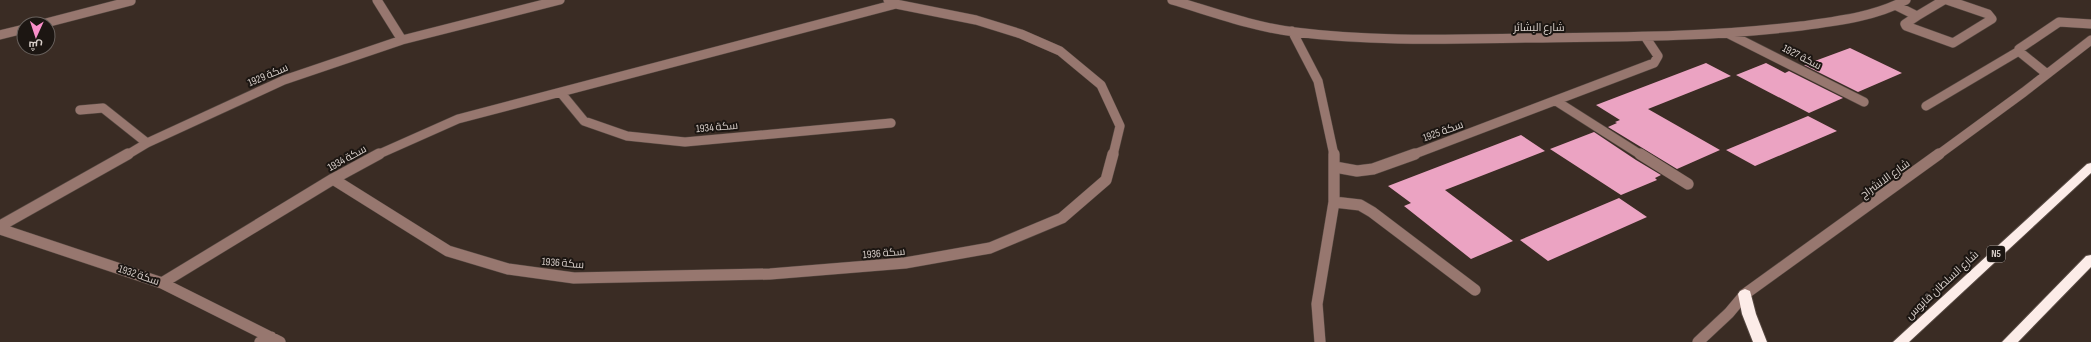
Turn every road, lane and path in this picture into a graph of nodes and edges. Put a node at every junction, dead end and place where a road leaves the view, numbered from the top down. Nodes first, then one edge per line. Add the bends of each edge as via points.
1 (377, 0) edge
2 (560, 0) edge
3 (1172, 0) edge
4 (1906, 0) edge
5 (1944, 0) edge
6 (1947, 0) edge
7 (131, 1) dead end
8 (892, 2) edge
9 (1897, 6) junction
10 (1917, 16) junction
11 (56, 20) edge
12 (2091, 24) edge
13 (16, 31) edge
14 (1292, 32) junction
15 (1729, 34) junction
16 (0, 35) edge
17 (1646, 38) junction
18 (402, 40) junction
19 (2091, 40) edge
20 (2019, 51) junction
21 (2047, 74) junction
22 (561, 93) junction
23 (1556, 102) junction
24 (1864, 102) dead end
25 (1926, 106) dead end
26 (80, 110) dead end
27 (892, 123) dead end
28 (147, 143) junction
29 (1335, 167) junction
30 (2091, 167) edge
31 (333, 179) junction
32 (1688, 184) dead end
33 (1334, 202) junction
34 (0, 226) edge
35 (0, 229) edge
36 (2091, 259) edge
37 (162, 283) junction
38 (1475, 290) dead end
39 (1745, 294) junction
40 (271, 340) edge
41 (1320, 342) edge
42 (1698, 342) edge
43 (1760, 342) edge
44 (1900, 342) edge
45 (2009, 342) edge

1 - 18 street
2 - 18 street, سكة 1929
3 - 14 street, شارع البشائر
4 - 9 street, شارع البشائر
5 - 10 street
6 - 10 street via 1983,12 1992,19 1953,43 1904,26
7 - 11 street
8 - 22 street, سكة 1934
8 - 31 street, سكة 1936 via 976,20 1021,34 1060,51 1101,85 1120,126 1106,180 1062,218 990,248 905,263 770,274 574,278 508,269 448,251
9 - 10 street
9 - 15 street, شارع البشائر via 1840,20
12 - 20 street via 2059,22
13 - 16 street
14 - 17 street, شارع البشائر via 1428,39
14 - 29 street via 1318,81 1333,144
15 - 17 street, شارع البشائر
15 - 24 street, سكة 1927
17 - 23 street, سكة 1925 via 1658,56 1654,63
18 - 28 street, سكة 1929 via 284,80
19 - 21 street, شارع الانشراح
20 - 21 street
20 - 25 street
21 - 39 street, شارع الانشراح
22 - 27 street, سكة 1934 via 584,121 627,136 685,142
22 - 31 street, سكة 1934 via 458,119 385,150
23 - 29 street, سكة 1925 via 1373,169 1357,171
23 - 32 street
26 - 28 street via 103,108
28 - 34 street, سكة 1929
29 - 33 street
30 - 44 highway, شارع السلطان قابوس / N5
31 - 37 street, سكة 1934
33 - 38 street via 1360,205 1372,212
33 - 41 street via 1317,304
35 - 37 street, سكة 1932
36 - 45 highway
37 - 40 street, سكة 1932
39 - 42 street, شارع الانشراح
39 - 43 highway via 1749,314

